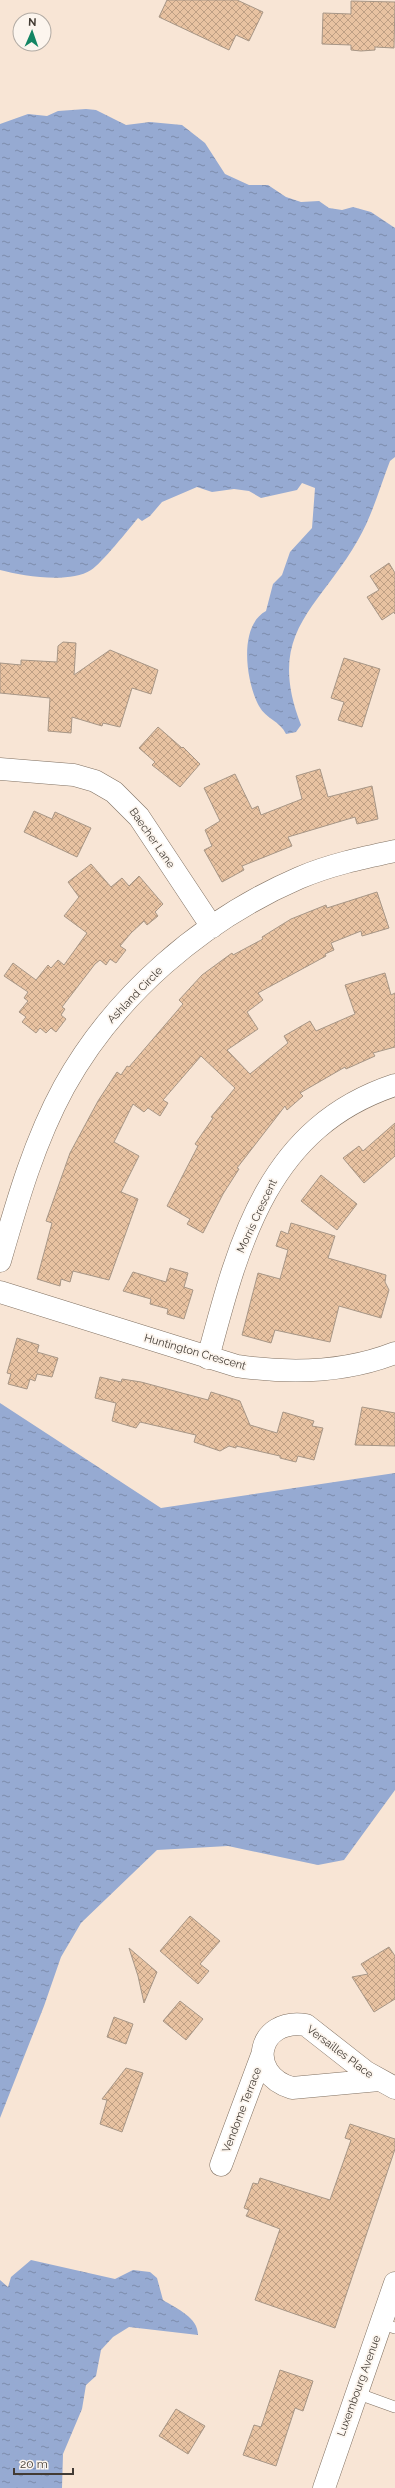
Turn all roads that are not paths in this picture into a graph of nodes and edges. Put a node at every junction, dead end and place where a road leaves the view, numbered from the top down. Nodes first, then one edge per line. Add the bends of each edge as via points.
1 (0, 769) edge
2 (395, 851) edge
3 (212, 927) junction
4 (395, 1085) edge
5 (0, 1261) edge
6 (0, 1292) edge
7 (395, 1352) edge
8 (208, 1358) junction
9 (262, 2055) junction
10 (387, 2084) edge
11 (221, 2165) dead end
12 (395, 2283) edge
13 (388, 2326) edge
14 (356, 2393) junction
15 (395, 2407) edge
16 (324, 2488) edge

1 - 3 street, Baecher Lane via 74,775 95,781 114,792 139,817
2 - 3 street, Ashland Circle via 353,860 300,878 258,898
3 - 5 street, Ashland Circle via 146,982 110,1020 85,1053 64,1088 37,1144 19,1193
4 - 8 street, Morris Crescent via 353,1103 322,1122 281,1166 263,1196 242,1245 227,1285
6 - 8 street, Huntington Crescent
7 - 8 street, Huntington Crescent via 351,1366 304,1372 270,1371
9 - 10 street, Versailles Place via 264,2067 270,2077 292,2088
9 - 10 street, Versailles Place via 265,2043 277,2029 294,2023 306,2025
9 - 11 street, Vendome Terrace
12 - 13 street, Luxembourg Avenue
13 - 14 street, Luxembourg Avenue
14 - 15 lane
14 - 16 street, Luxembourg Avenue

